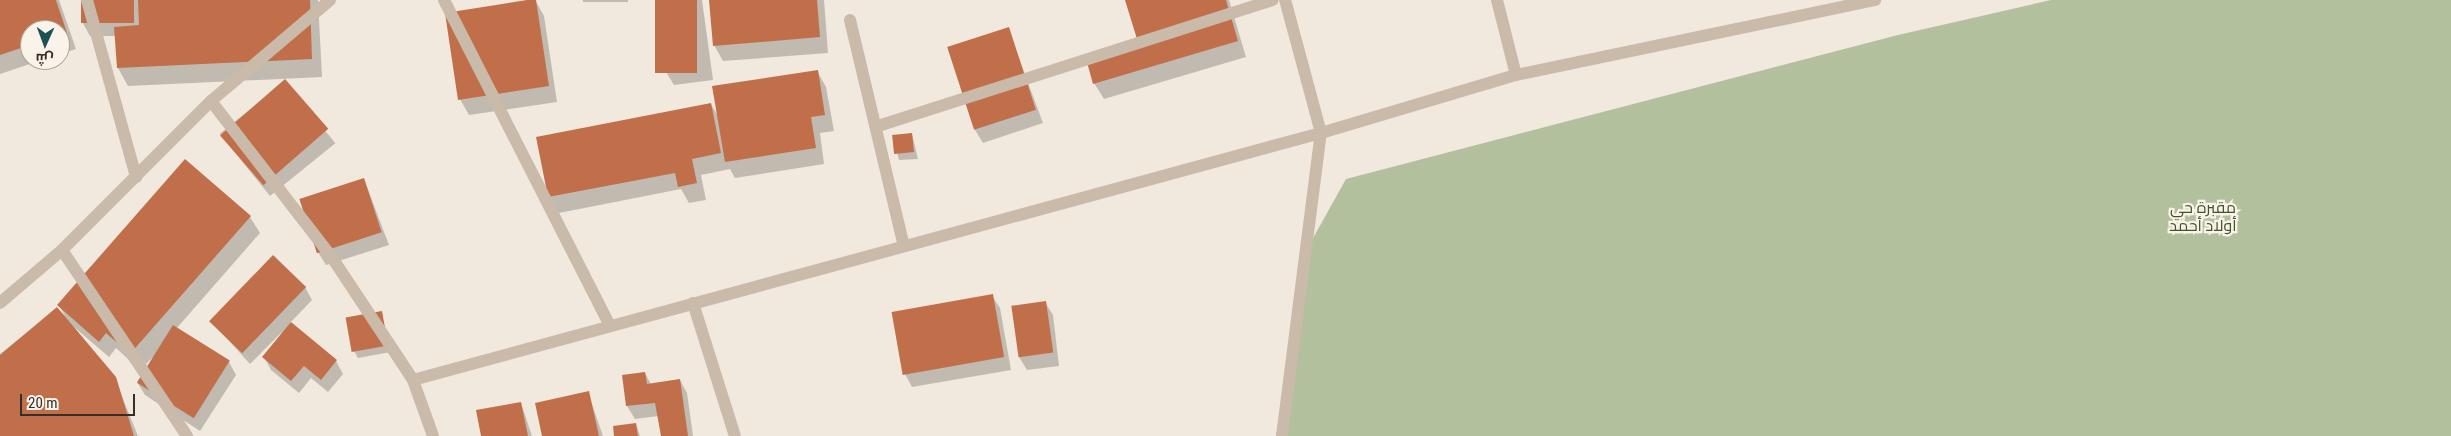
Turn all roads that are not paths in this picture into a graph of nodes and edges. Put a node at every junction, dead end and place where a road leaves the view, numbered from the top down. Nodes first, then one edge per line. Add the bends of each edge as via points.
1 (87, 0) edge
2 (330, 0) edge
3 (444, 0) edge
4 (1272, 0) edge
5 (1285, 0) edge
6 (1498, 0) edge
7 (1876, 0) edge
8 (850, 20) dead end
9 (1516, 76) junction
10 (211, 101) junction
11 (878, 126) junction
12 (1321, 133) junction
13 (136, 176) junction
14 (904, 246) junction
15 (62, 250) junction
16 (0, 303) edge
17 (693, 303) junction
18 (610, 326) junction
19 (413, 380) junction
20 (187, 436) edge
21 (434, 436) edge
22 (735, 436) edge
23 (1282, 436) edge

1 - 13 street
2 - 10 street
3 - 18 street
4 - 11 street
5 - 12 street
6 - 9 street
7 - 9 street
8 - 11 street
9 - 12 street
10 - 13 street
10 - 19 street via 333,259
11 - 14 street
12 - 14 street
12 - 23 street
13 - 15 street
14 - 17 street
15 - 16 street
15 - 20 street
17 - 18 street
17 - 22 street
18 - 19 street
19 - 21 street

